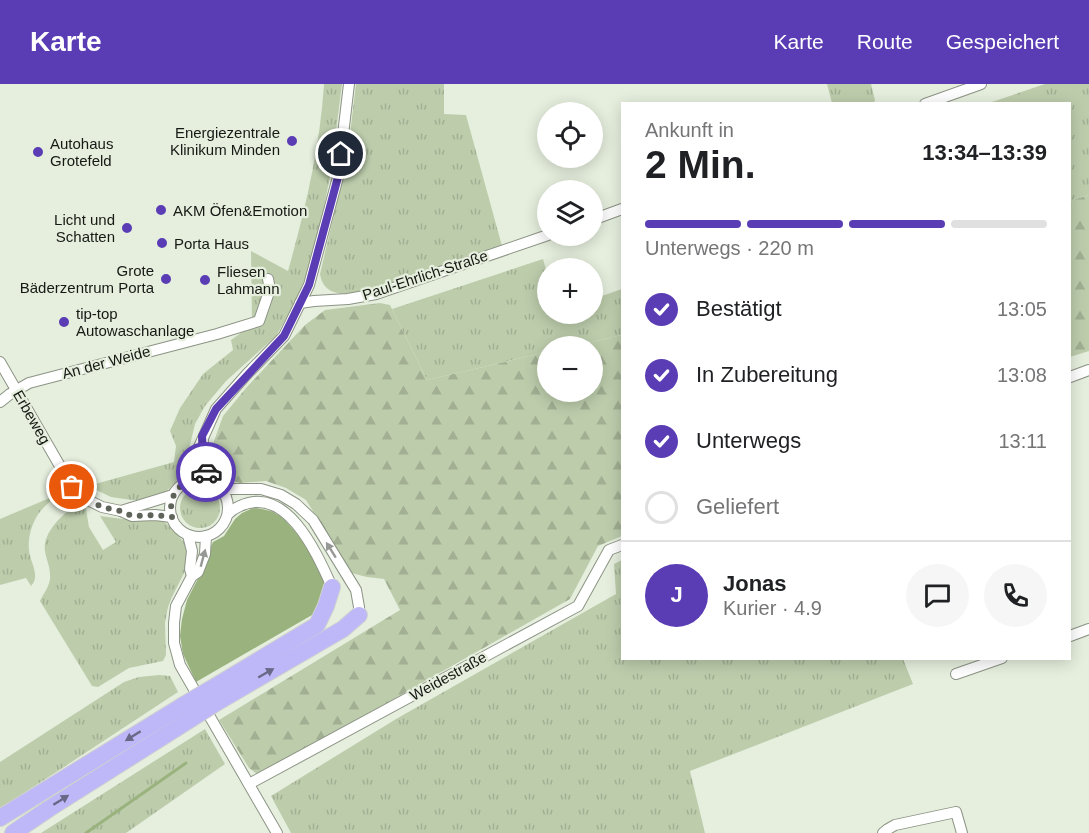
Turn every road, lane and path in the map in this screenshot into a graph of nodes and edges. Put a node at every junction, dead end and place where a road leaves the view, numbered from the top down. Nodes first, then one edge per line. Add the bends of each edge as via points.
1 (349, 84) edge
2 (981, 84) edge
3 (932, 102) edge
4 (621, 209) edge
5 (603, 215) edge
6 (537, 239) edge
7 (268, 279) dead end
8 (300, 303) junction
9 (0, 362) edge
10 (1089, 370) edge
11 (1071, 377) edge
12 (16, 390) junction
13 (0, 402) edge
14 (202, 436) junction
15 (191, 480) junction
16 (208, 480) junction
17 (221, 489) junction
18 (173, 495) junction
19 (121, 511) junction
20 (228, 514) junction
21 (172, 517) junction
22 (188, 535) junction
23 (206, 536) junction
24 (621, 545) edge
25 (192, 576) junction
26 (332, 587) joint
27 (358, 615) joint
28 (1089, 629) edge
29 (1071, 636) edge
30 (996, 660) edge
31 (956, 674) dead end
32 (212, 696) junction
33 (187, 712) junction
34 (249, 784) junction
35 (0, 818) edge
36 (13, 833) edge
37 (277, 833) edge
38 (883, 833) edge
39 (962, 833) edge

1 - 8 street via 338,177 309,285
2 - 3 street
4 - 5 street
6 - 8 street, Paul-Ehrlich-Straße via 376,294
7 - 12 street, An der Weide via 270,289 259,321 29,383
8 - 14 street via 284,336 216,409
9 - 12 street, Erbeweg
10 - 11 street
12 - 13 street
12 - 19 street, Erbeweg via 72,487 102,507
14 - 15 street
14 - 16 street
15 - 16 street
15 - 18 street
16 - 17 street
17 - 20 street
27 -> 17 street via 356,590 313,520 296,504 261,489
18 - 19 street
18 - 21 street
19 - 21 street, Erbeweg via 132,516
20 - 23 street via 220,528
20 - 26 street via 240,505 261,502 290,516 307,537
21 - 22 street via 175,525
22 - 23 street
22 - 25 street
25 -> 23 street via 198,572 205,554
24 - 34 street, Weidestraße via 609,550 578,606
25 - 34 street via 176,606 174,643 180,665
26 - 32 highway via 317,626
32 -> 27 highway via 343,629
28 - 29 street
30 - 31 street
32 - 33 highway, bridge
33 -> 35 highway
36 -> 33 highway
34 - 37 street
38 - 39 street via 895,825 956,812

